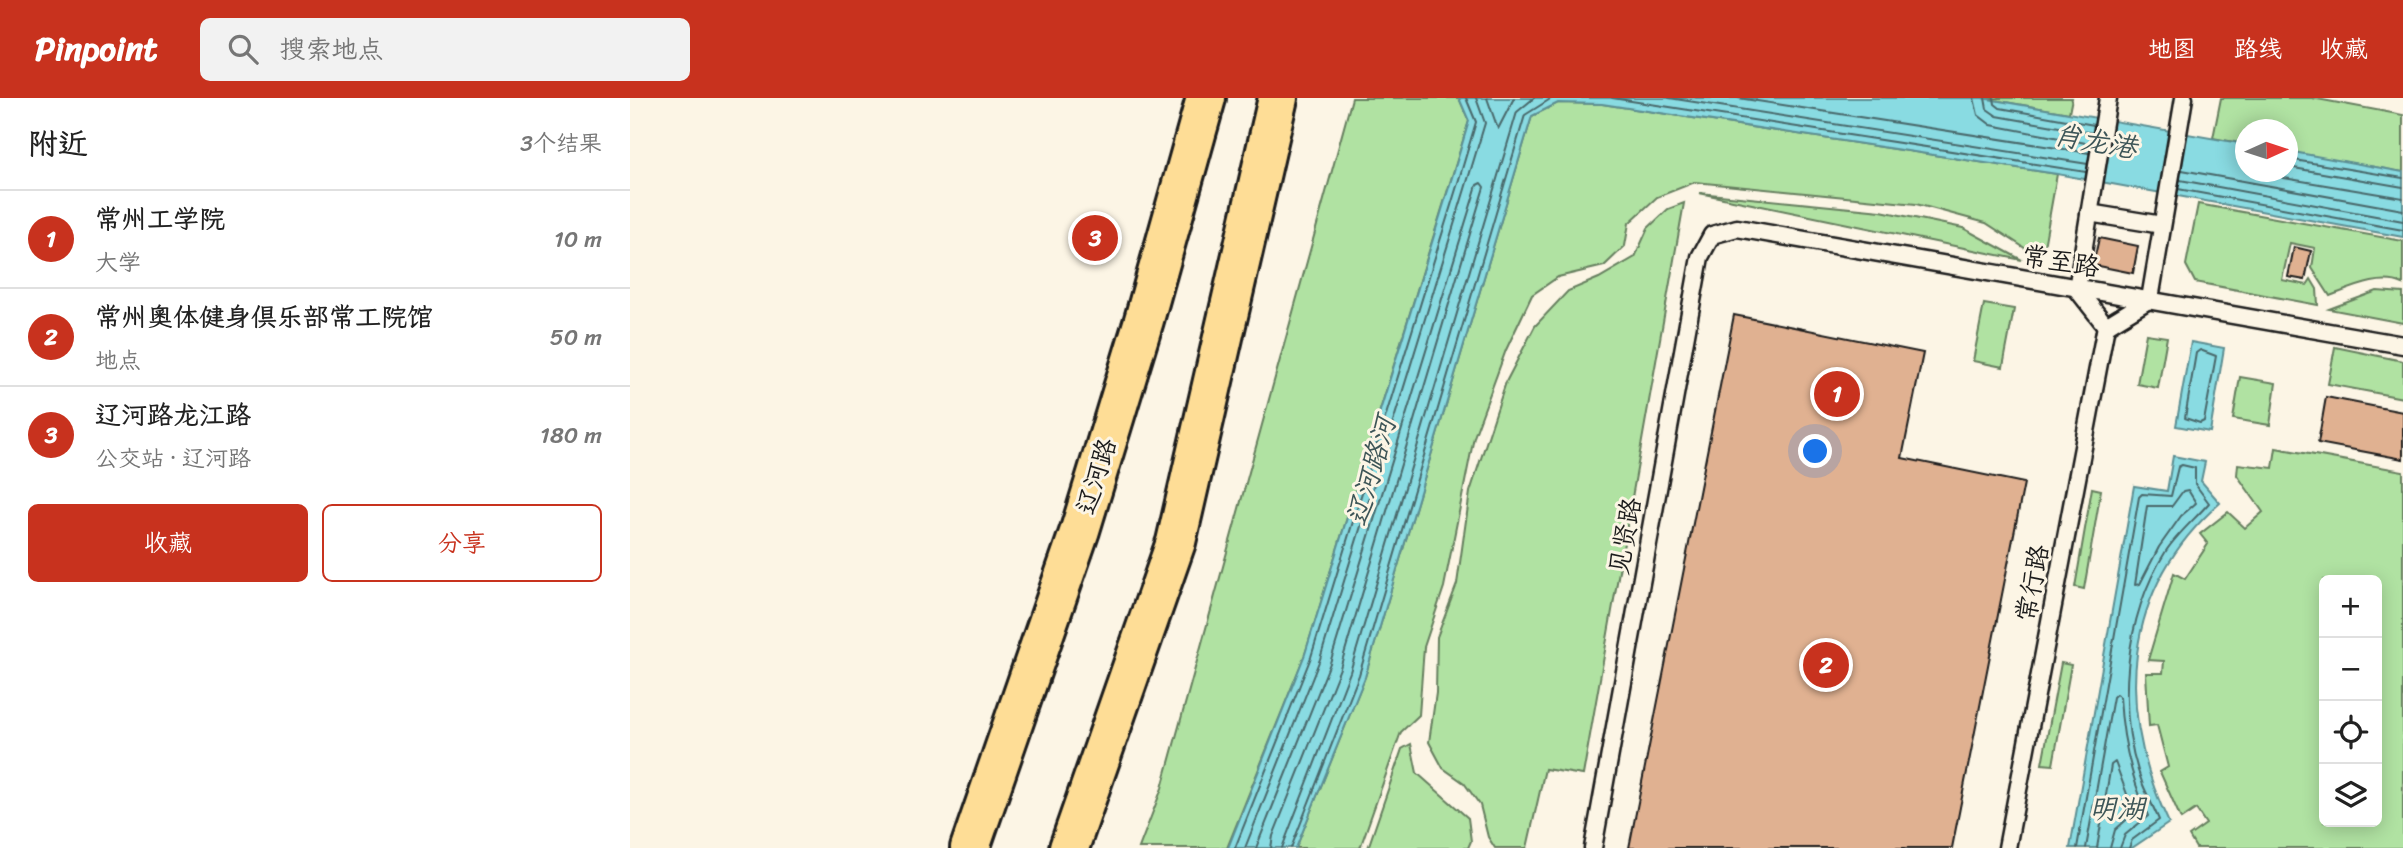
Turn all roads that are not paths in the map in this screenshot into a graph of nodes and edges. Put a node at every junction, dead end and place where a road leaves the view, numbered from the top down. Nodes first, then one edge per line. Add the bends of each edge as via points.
1 (1198, 98) edge
2 (1206, 98) edge
3 (1278, 98) edge
4 (1290, 98) edge
5 (2108, 98) edge
6 (2184, 98) edge
7 (1187, 164) junction
8 (1258, 182) junction
9 (2089, 212) junction
10 (2162, 225) junction
11 (1712, 235) joint
12 (2077, 289) junction
13 (2150, 299) junction
14 (2106, 326) junction
15 (2403, 345) edge
16 (970, 848) edge
17 (1069, 848) edge
18 (1593, 848) edge
19 (2007, 848) edge

1 - 7 main road
2 - 7 main road, 辽河路
3 - 8 main road
4 - 8 main road
5 - 9 lane
6 - 10 lane
7 - 16 main road, 辽河路 via 1080,530
8 - 17 main road via 1176,542
9 - 10 lane
9 - 12 lane
10 - 13 lane
11 - 12 lane, 常至路 via 1737,228
11 - 18 lane, 见贤路 via 1700,257
12 - 13 lane, 常至路
12 - 14 lane
13 - 14 lane
13 - 15 lane, 常至路
14 - 19 lane, 常行路

